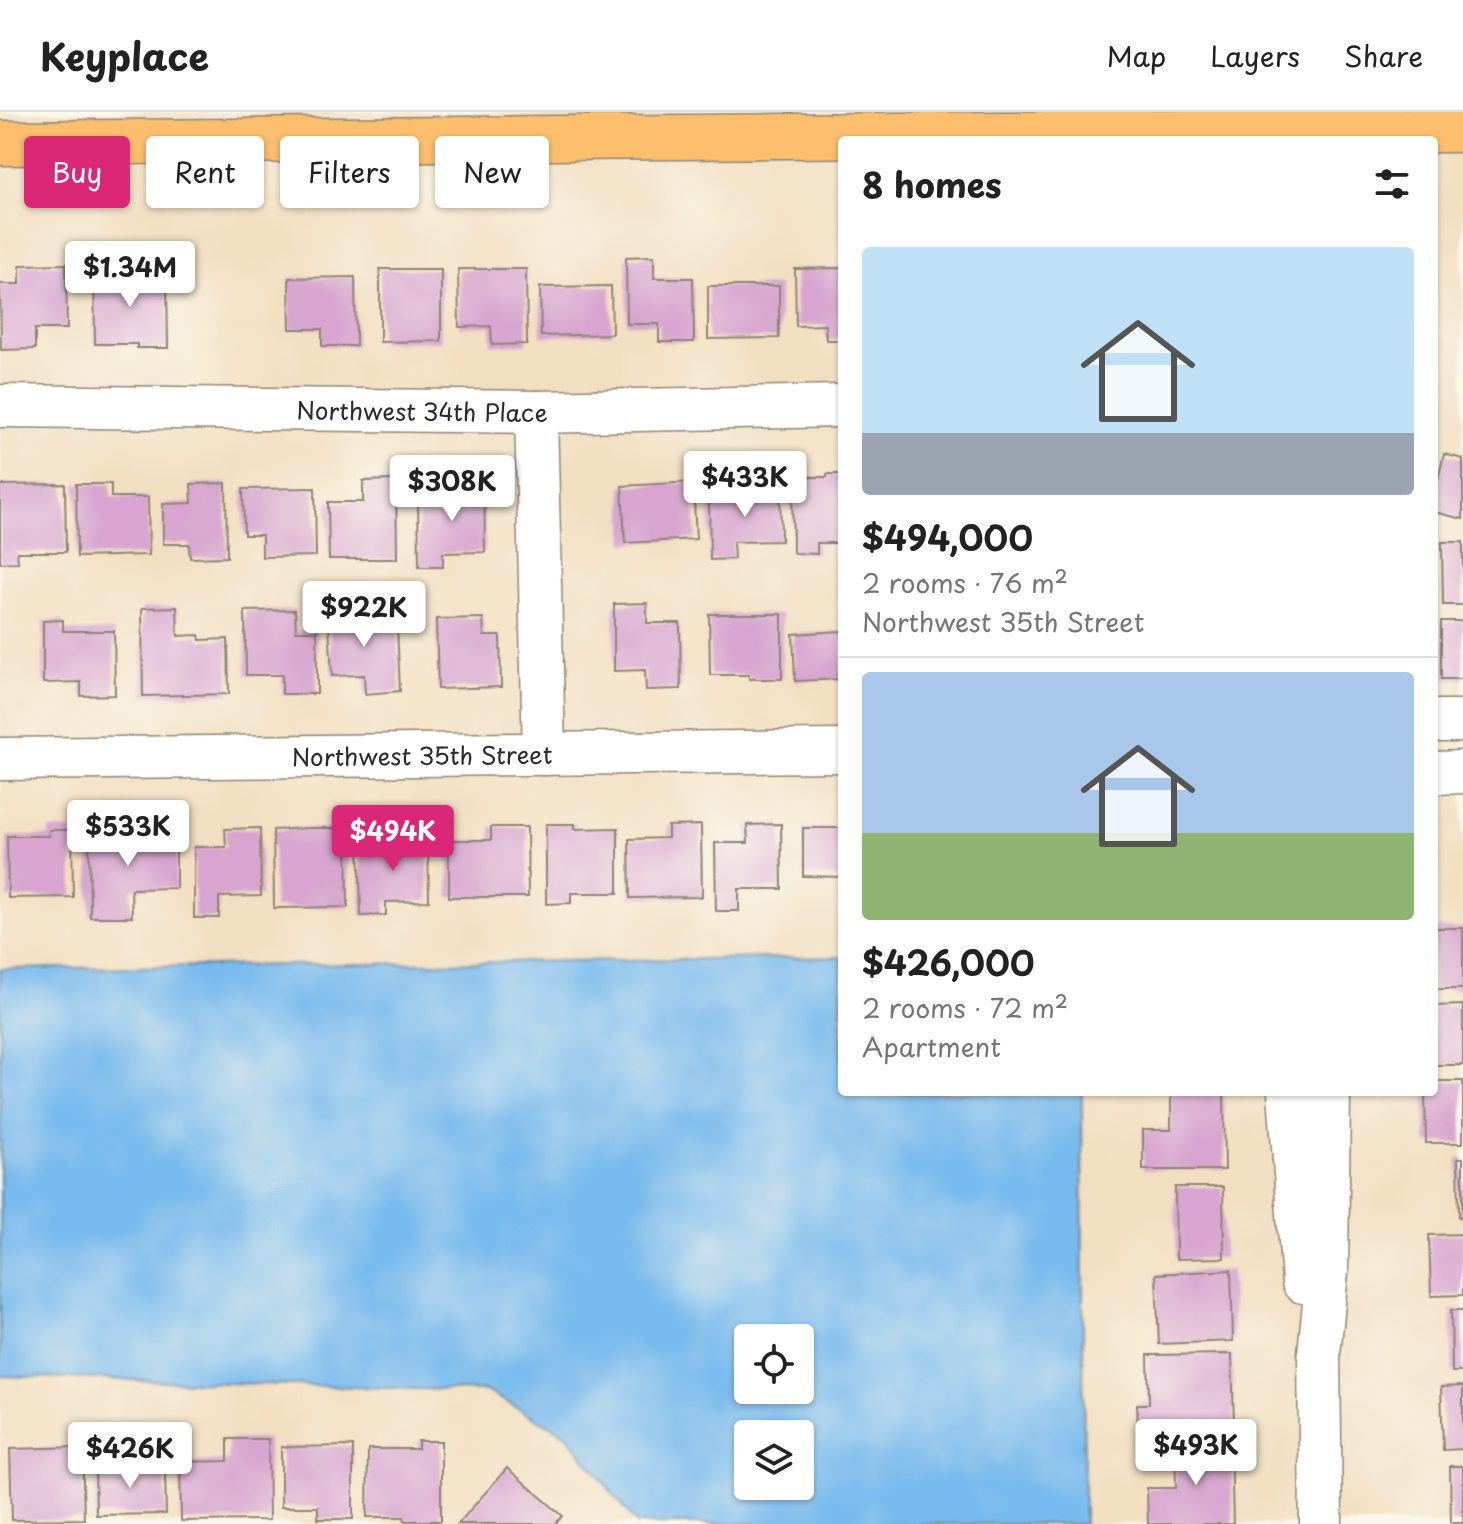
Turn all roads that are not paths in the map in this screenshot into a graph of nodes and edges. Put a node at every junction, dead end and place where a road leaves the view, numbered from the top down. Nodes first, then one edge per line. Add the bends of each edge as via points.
1 (1282, 128) edge
2 (1323, 128) edge
3 (1463, 130) edge
4 (0, 143) edge
5 (0, 406) edge
6 (838, 406) edge
7 (536, 412) junction
8 (1438, 721) edge
9 (1463, 721) edge
10 (838, 751) edge
11 (544, 754) junction
12 (0, 759) edge
13 (1463, 772) edge
14 (1438, 773) edge
15 (1289, 1096) edge
16 (1329, 1096) edge
17 (1319, 1354) junction
18 (1321, 1524) edge

1 - 2 main road
1 - 4 main road
2 - 3 main road
5 - 7 street, Northwest 34th Place
6 - 7 street, Northwest 34th Place
7 - 11 street
8 - 9 street
10 - 11 street, Northwest 35th Street
11 - 12 street, Northwest 35th Street
13 - 14 street
15 - 17 street via 1301,1272
16 - 17 street via 1327,1272
17 - 18 street

